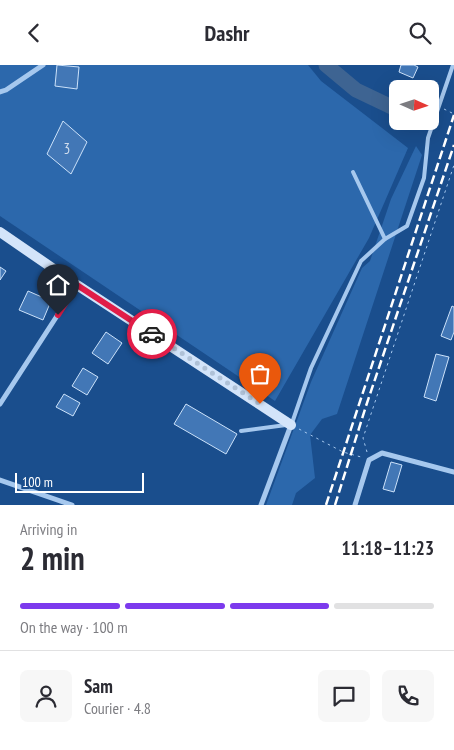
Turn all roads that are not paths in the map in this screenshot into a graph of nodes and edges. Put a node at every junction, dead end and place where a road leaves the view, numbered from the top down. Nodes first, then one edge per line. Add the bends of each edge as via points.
1 (43, 65) edge
2 (453, 65) edge
3 (0, 92) edge
4 (353, 172) dead end
5 (0, 232) edge
6 (385, 239) junction
7 (77, 285) junction
8 (0, 404) edge
9 (291, 425) junction
10 (241, 431) dead end
11 (454, 472) edge
12 (0, 480) edge
13 (72, 505) edge
14 (261, 505) edge
15 (355, 505) edge

1 - 3 street
2 - 6 lane via 428,138 424,178 407,226
4 - 6 lane
5 - 7 street
6 - 9 lane via 361,261 311,368
7 - 8 street
7 - 9 street
9 - 10 lane
9 - 14 street
11 - 15 street via 382,453 369,460
12 - 13 street

